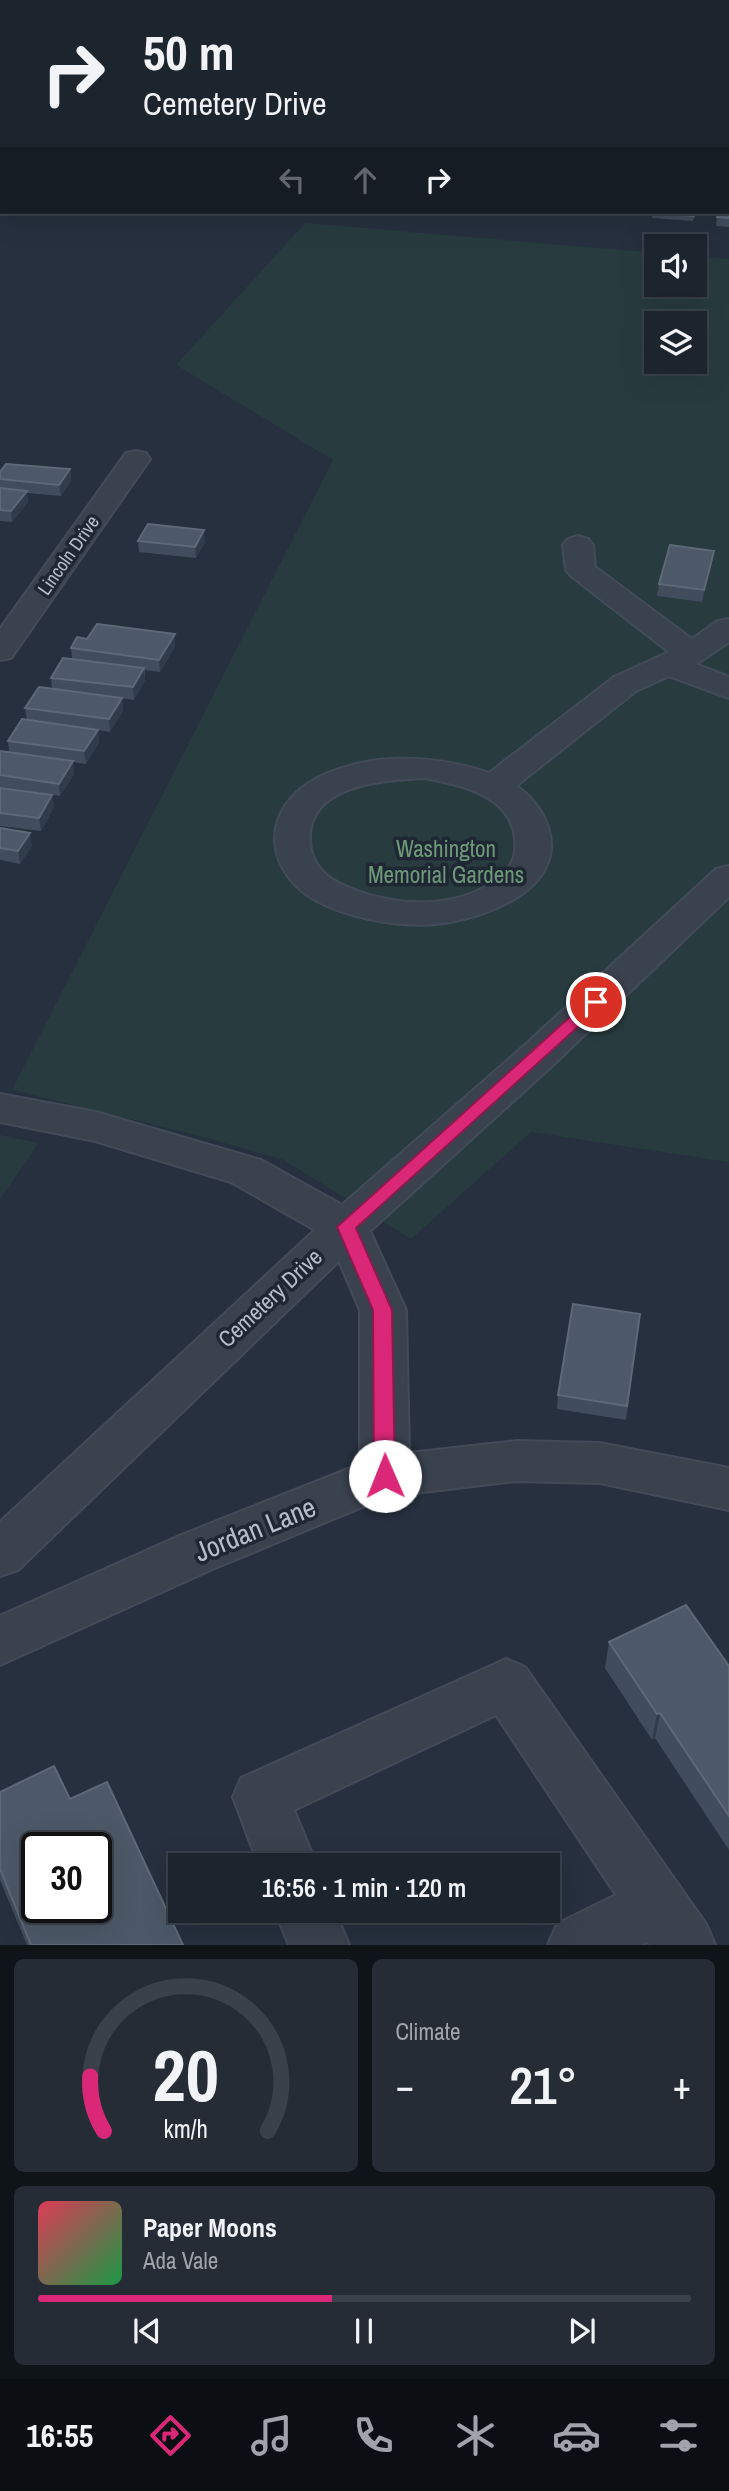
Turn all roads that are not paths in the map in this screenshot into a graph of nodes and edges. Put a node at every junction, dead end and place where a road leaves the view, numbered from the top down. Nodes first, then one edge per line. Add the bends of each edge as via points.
1 (136, 459) dead end
2 (578, 545) dead end
3 (729, 628) edge
4 (0, 651) edge
5 (679, 659) junction
6 (729, 688) edge
7 (493, 786) junction
8 (729, 877) edge
9 (0, 1108) edge
10 (346, 1227) junction
11 (385, 1476) junction
12 (729, 1489) edge
13 (0, 1554) edge
14 (0, 1641) edge
15 (283, 1853) edge
16 (311, 1923) edge
17 (671, 1925) edge
18 (319, 1945) edge
19 (578, 1945) edge

1 - 4 street, Lincoln Drive
2 - 5 street via 581,570
3 - 5 street
5 - 6 street
5 - 7 street via 625,684
7 - 7 street via 425,768 353,776 323,789 302,808 290,830 291,853 304,875 329,894 362,908 414,913 477,904 506,889 527,869 535,847 531,824 517,803
8 - 10 street, Cemetery Drive
9 - 10 street via 96,1127 246,1171
10 - 11 street via 383,1310
10 - 13 street, Cemetery Drive
11 - 12 street, Jordan Lane via 517,1461 600,1463
11 - 14 street, Jordan Lane via 197,1552
15 - 17 street via 261,1797 506,1684
16 - 18 street
17 - 19 street

